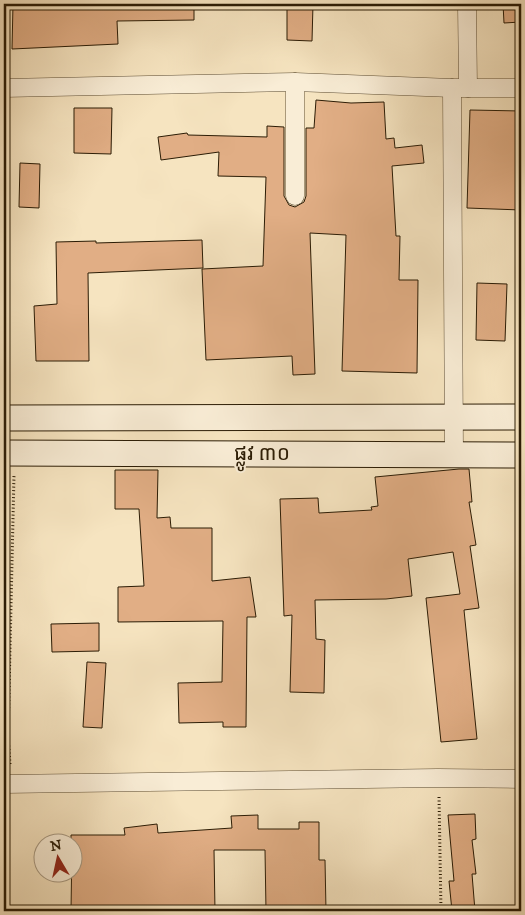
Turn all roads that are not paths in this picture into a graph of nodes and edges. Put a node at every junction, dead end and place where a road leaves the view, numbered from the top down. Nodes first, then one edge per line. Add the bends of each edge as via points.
1 (467, 4) edge
2 (295, 82) junction
3 (6, 88) edge
4 (460, 88) junction
5 (521, 88) edge
6 (295, 196) dead end
7 (454, 417) junction
8 (521, 417) edge
9 (5, 418) edge
10 (9, 453) edge
11 (521, 454) edge
12 (454, 455) junction
13 (521, 779) edge
14 (8, 784) edge

1 - 4 street
2 - 3 street
2 - 4 street
2 - 6 street
4 - 5 street
4 - 7 street
7 - 8 street, ផ្លូវ ៣០
7 - 9 street, ផ្លូវ ៣០
7 - 12 street
10 - 12 street, ផ្លូវ ៣០
11 - 12 street, ផ្លូវ ៣០
13 - 14 street

